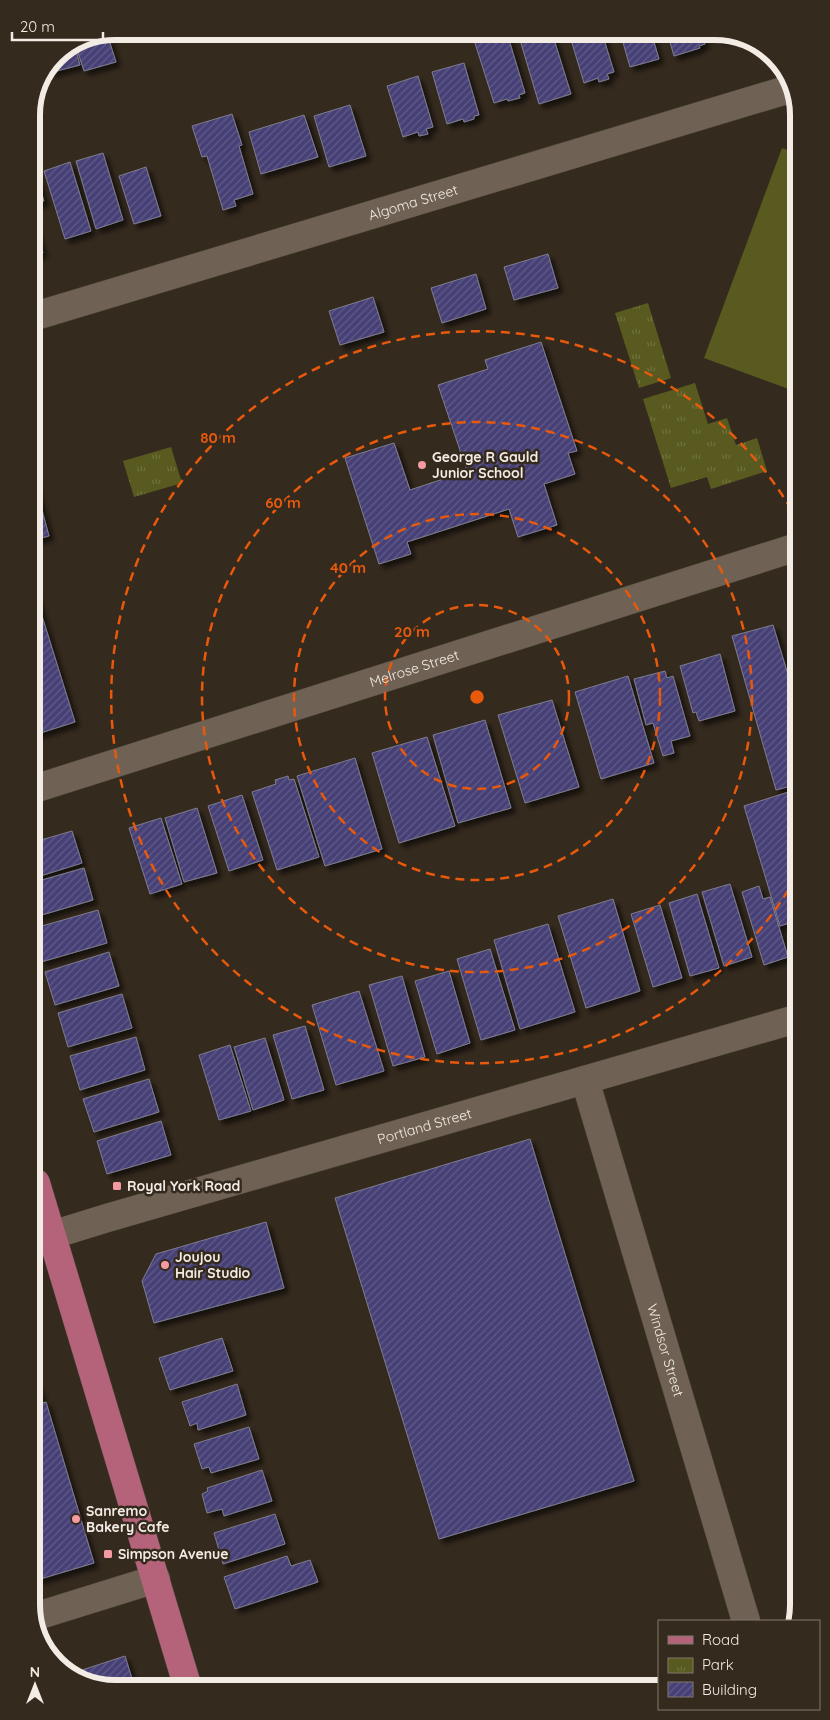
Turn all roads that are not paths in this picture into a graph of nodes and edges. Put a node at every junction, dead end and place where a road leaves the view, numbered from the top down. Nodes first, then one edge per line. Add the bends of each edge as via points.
1 (785, 90) edge
2 (40, 315) edge
3 (790, 549) edge
4 (40, 787) edge
5 (790, 1021) edge
6 (585, 1080) junction
7 (40, 1196) edge
8 (52, 1235) junction
9 (156, 1579) junction
10 (41, 1615) edge
11 (746, 1620) edge
12 (186, 1680) edge

1 - 2 street, Algoma Street
3 - 4 street, Melrose Street
5 - 6 street, Portland Street
6 - 8 street, Portland Street
6 - 11 street, Windsor Street
7 - 8 main road
8 - 9 main road
9 - 10 street
9 - 12 main road

